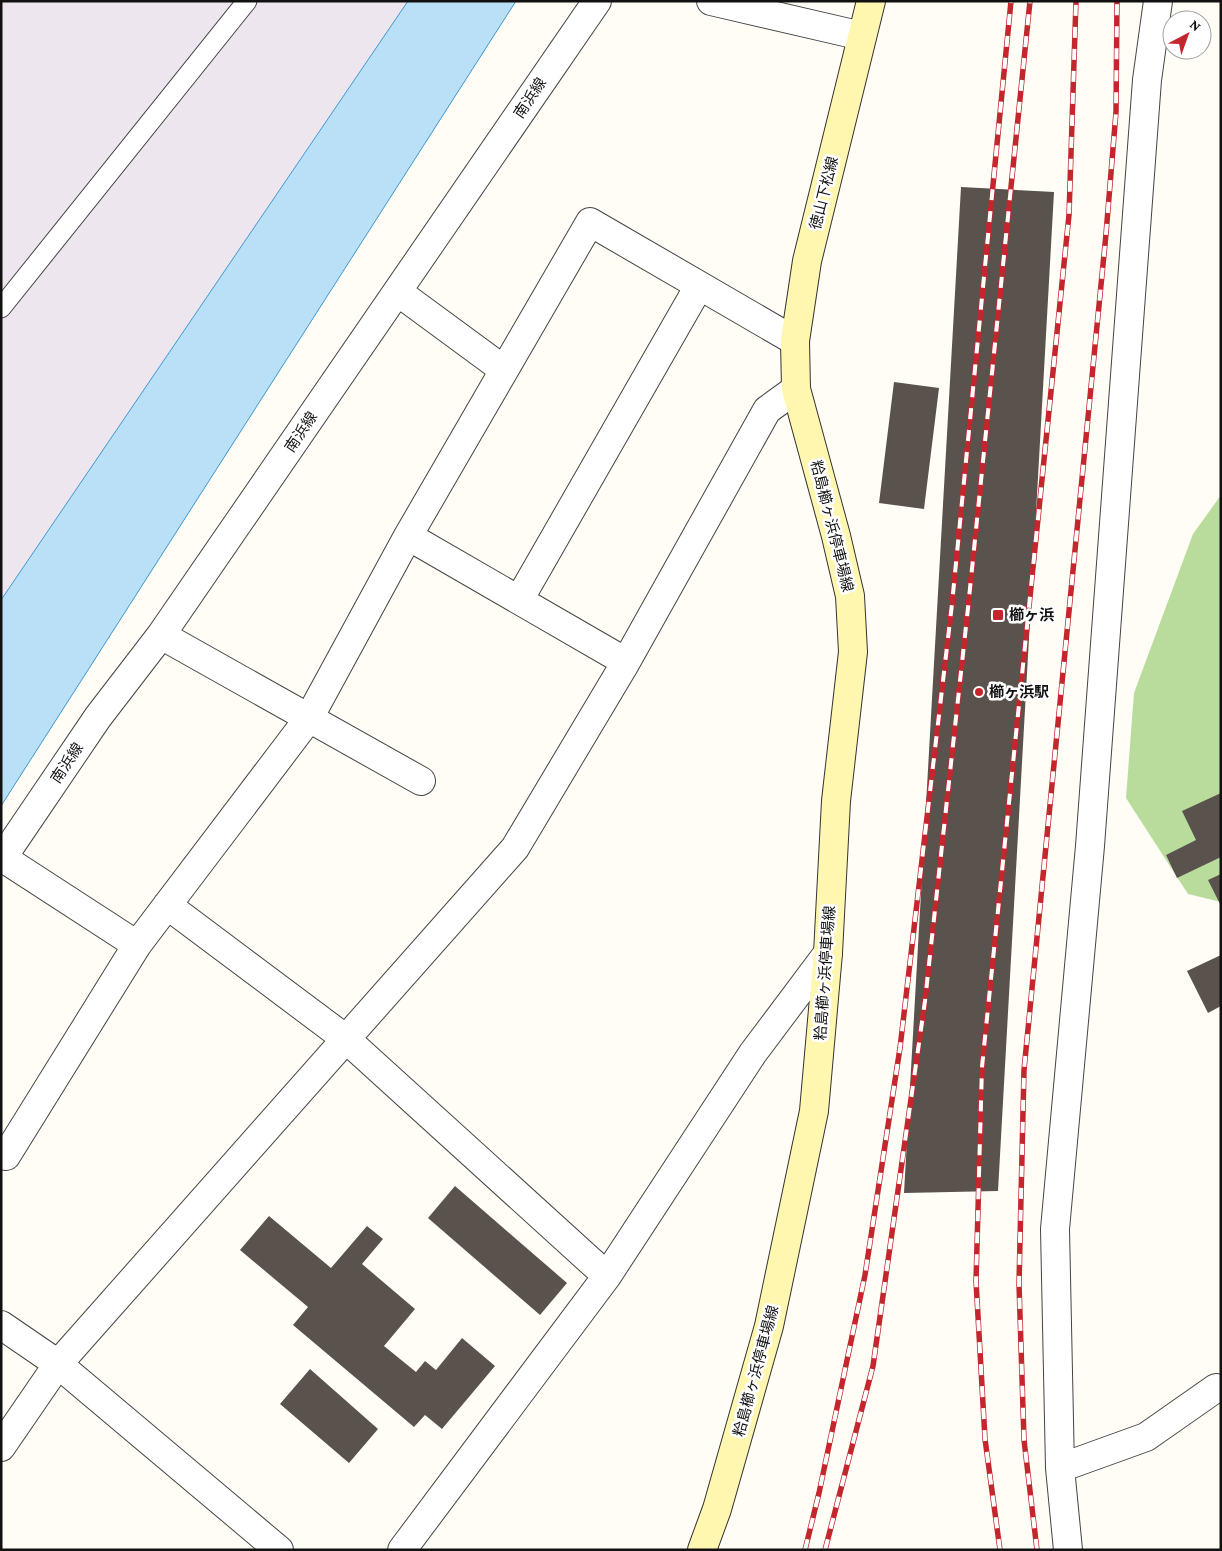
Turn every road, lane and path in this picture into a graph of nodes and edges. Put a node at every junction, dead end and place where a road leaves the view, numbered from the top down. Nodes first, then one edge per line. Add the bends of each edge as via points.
1 (247, 1) edge
2 (597, 1) edge
3 (710, 1) edge
4 (871, 1) edge
5 (1158, 1) edge
6 (862, 36) junction
7 (699, 286) junction
8 (398, 292) junction
9 (1, 308) edge
10 (796, 341) junction
11 (504, 370) junction
12 (796, 389) junction
13 (408, 536) junction
14 (519, 600) junction
15 (161, 635) junction
16 (626, 662) junction
17 (309, 718) junction
18 (421, 781) dead end
19 (2, 859) edge
20 (168, 905) junction
21 (137, 945) junction
22 (828, 952) junction
23 (346, 1039) junction
24 (1, 1151) edge
25 (608, 1276) junction
26 (1, 1325) edge
27 (58, 1364) junction
28 (1221, 1388) edge
29 (1, 1447) edge
30 (1060, 1468) junction
31 (279, 1550) edge
32 (402, 1550) edge
33 (702, 1550) edge
34 (1068, 1550) edge

1 - 9 lane
2 - 8 street, 南浜線
3 - 6 street
4 - 6 main road, 徳山下松線
5 - 30 street via 1147,80 1090,846 1055,1229
6 - 10 main road, 徳山下松線 via 807,261
7 - 10 street
7 - 11 street via 590,222
7 - 14 street
8 - 11 street
8 - 15 street, 南浜線
10 - 12 main road, 徳山下松線
11 - 13 street
12 - 16 street via 767,410
12 - 22 main road, 粭島櫛ヶ浜停車場線 via 836,536 850,606 853,652 836,801
13 - 14 street
13 - 17 street
14 - 16 street
15 - 17 street
15 - 19 street, 南浜線 via 98,717
16 - 23 street via 515,848
17 - 18 street
17 - 20 street
19 - 21 street
20 - 21 street
20 - 23 street
21 - 24 street via 6,1156
22 - 25 street via 753,1053
22 - 33 main road, 粭島櫛ヶ浜停車場線 via 814,1111 769,1326 717,1509
23 - 25 street
23 - 27 street
25 - 32 street
26 - 27 street
27 - 29 street
27 - 31 street
28 - 30 street via 1216,1388 1146,1437
30 - 34 street

